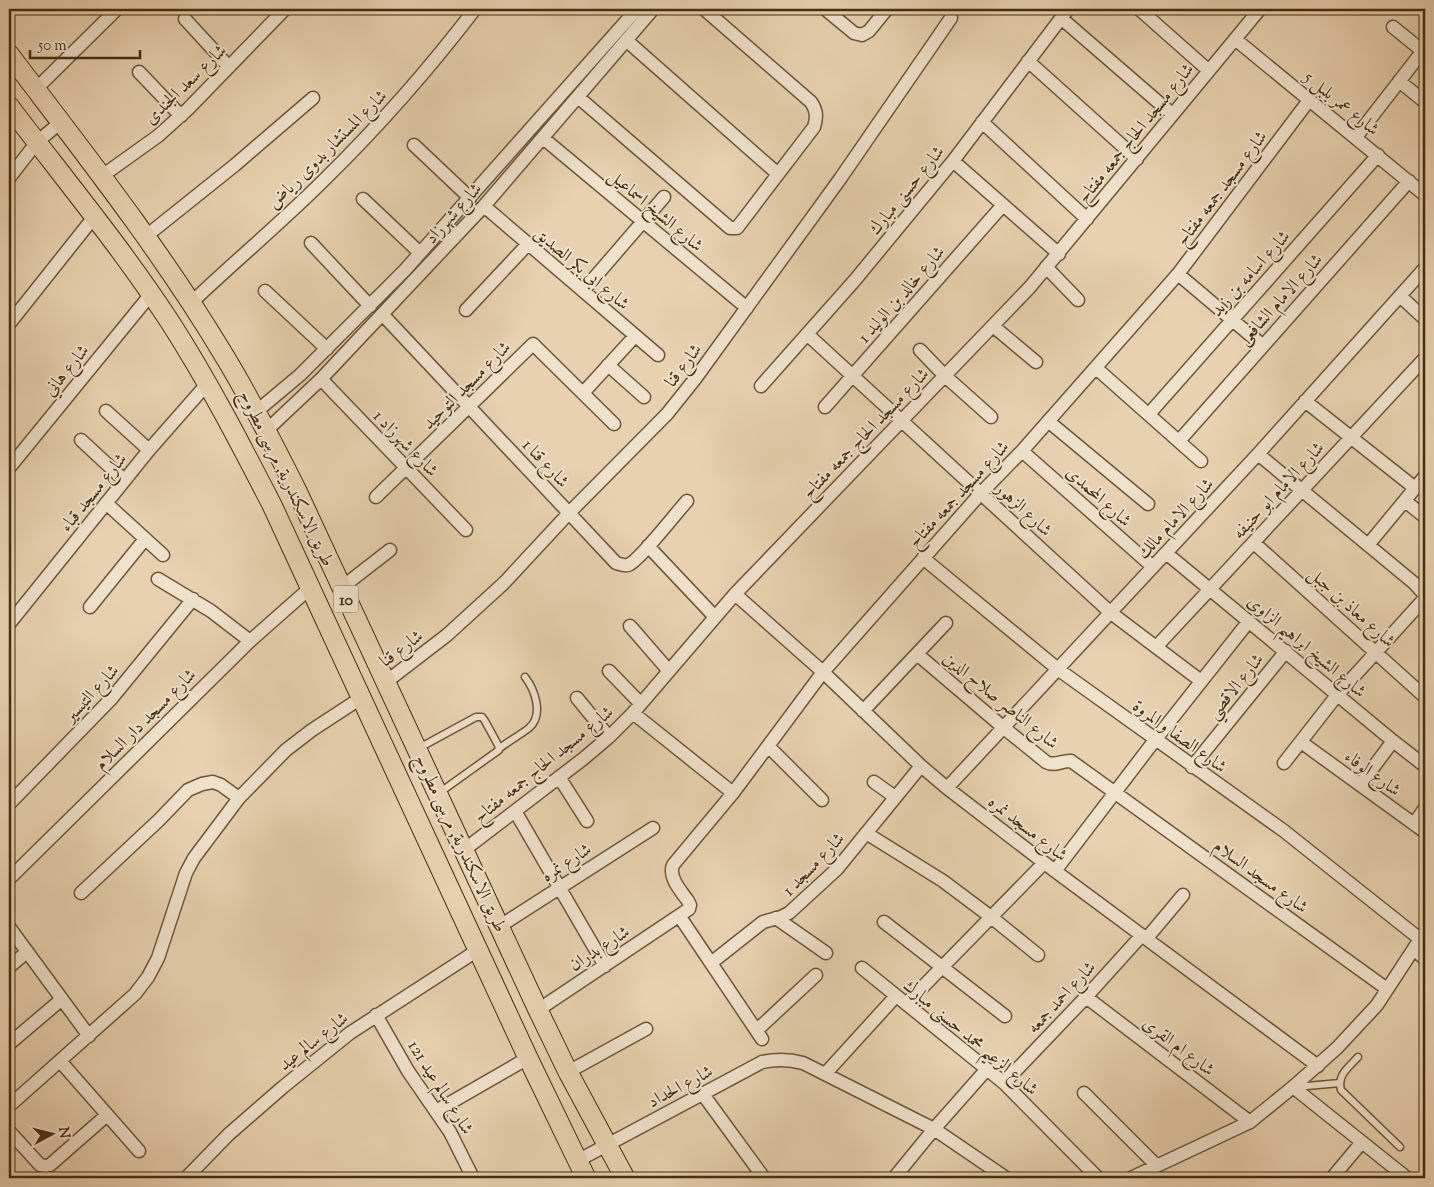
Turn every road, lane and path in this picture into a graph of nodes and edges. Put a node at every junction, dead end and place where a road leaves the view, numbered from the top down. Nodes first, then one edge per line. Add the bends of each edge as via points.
1 (117, 9) edge
2 (285, 9) edge
3 (476, 9) edge
4 (637, 9) edge
5 (653, 9) edge
6 (704, 9) edge
7 (825, 9) edge
8 (887, 9) edge
9 (1139, 9) edge
10 (1260, 9) edge
11 (1064, 13) edge
12 (951, 18) dead end
13 (184, 19) dead end
14 (1393, 27) dead end
15 (1235, 39) junction
16 (626, 40) junction
17 (1424, 51) edge
18 (9, 54) edge
19 (1028, 61) junction
20 (229, 66) junction
21 (1208, 70) junction
22 (139, 72) dead end
23 (1399, 81) junction
24 (36, 89) junction
25 (312, 98) dead end
26 (578, 98) junction
27 (1310, 99) junction
28 (1425, 102) edge
29 (9, 106) edge
30 (1172, 114) junction
31 (181, 116) junction
32 (61, 122) junction
33 (982, 122) junction
34 (1356, 137) junction
35 (543, 138) junction
36 (37, 142) junction
37 (414, 145) dead end
38 (1378, 156) junction
39 (1137, 159) junction
40 (953, 161) junction
41 (778, 174) junction
42 (102, 176) junction
43 (9, 178) edge
44 (1409, 181) junction
45 (1425, 195) edge
46 (664, 197) dead end
47 (470, 198) junction
48 (363, 199) dead end
49 (1003, 205) junction
50 (484, 206) junction
51 (94, 217) junction
52 (1087, 219) junction
53 (643, 222) junction
54 (145, 237) junction
55 (311, 243) dead end
56 (528, 244) junction
57 (420, 253) junction
58 (1059, 254) junction
59 (1046, 267) junction
60 (1425, 268) edge
61 (1178, 274) junction
62 (265, 291) dead end
63 (583, 291) junction
64 (151, 294) junction
65 (1400, 296) junction
66 (1078, 300) dead end
67 (191, 303) junction
68 (370, 306) junction
69 (747, 308) junction
70 (466, 310) dead end
71 (383, 315) junction
72 (1425, 319) edge
73 (1232, 320) junction
74 (9, 324) edge
75 (993, 326) junction
76 (807, 334) junction
77 (635, 336) junction
78 (1262, 346) junction
79 (327, 348) junction
80 (920, 350) dead end
81 (658, 355) dead end
82 (1425, 358) edge
83 (1036, 362) dead end
84 (608, 365) junction
85 (1096, 368) junction
86 (944, 375) junction
87 (853, 376) junction
88 (321, 379) junction
89 (207, 384) junction
90 (761, 386) dead end
91 (583, 393) junction
92 (644, 397) dead end
93 (1304, 402) junction
94 (825, 407) dead end
95 (469, 408) junction
96 (106, 411) dead end
97 (257, 411) junction
98 (1149, 414) junction
99 (991, 417) dead end
100 (902, 420) junction
101 (1048, 421) junction
102 (614, 424) dead end
103 (267, 430) junction
104 (1351, 438) junction
105 (81, 440) dead end
106 (1179, 441) junction
107 (150, 450) junction
108 (1022, 451) junction
109 (1258, 454) junction
110 (1201, 461) dead end
111 (406, 467) junction
112 (9, 468) edge
113 (1425, 476) edge
114 (124, 480) junction
115 (1415, 488) junction
116 (1302, 490) junction
117 (981, 493) junction
118 (376, 497) dead end
119 (687, 501) dead end
120 (1405, 501) junction
121 (106, 503) junction
122 (1148, 504) dead end
123 (569, 513) junction
124 (1425, 517) edge
125 (466, 530) dead end
126 (145, 539) junction
127 (1254, 543) junction
128 (1368, 545) junction
129 (648, 546) junction
130 (390, 550) dead end
131 (1166, 553) junction
132 (163, 556) dead end
133 (923, 558) junction
134 (1153, 567) junction
135 (158, 579) dead end
136 (310, 588) junction
137 (341, 588) junction
138 (1210, 589) junction
139 (735, 594) junction
140 (1425, 596) edge
141 (193, 599) junction
142 (90, 607) dead end
143 (1111, 613) junction
144 (715, 617) junction
145 (1249, 621) junction
146 (946, 623) dead end
147 (9, 624) edge
148 (630, 626) dead end
149 (250, 641) junction
150 (1157, 646) junction
151 (1286, 651) junction
152 (1376, 652) junction
153 (917, 654) junction
154 (669, 670) junction
155 (1058, 670) junction
156 (609, 671) dead end
157 (823, 672) junction
158 (526, 677) dead end
159 (1201, 681) junction
160 (386, 682) junction
161 (1338, 694) junction
162 (1425, 697) edge
163 (361, 698) junction
164 (577, 698) dead end
165 (637, 708) junction
166 (863, 710) junction
167 (1004, 728) junction
168 (609, 737) junction
169 (1155, 740) junction
170 (1393, 741) junction
171 (1301, 742) junction
172 (768, 746) junction
173 (500, 748) junction
174 (417, 749) junction
175 (1284, 763) dead end
176 (921, 766) junction
177 (1425, 766) edge
178 (1192, 767) junction
179 (559, 776) junction
180 (874, 782) dead end
181 (1360, 785) junction
182 (947, 788) junction
183 (1114, 793) junction
184 (438, 794) junction
185 (733, 794) junction
186 (895, 797) junction
187 (239, 798) junction
188 (822, 800) dead end
189 (9, 804) edge
190 (1425, 808) edge
191 (515, 811) junction
192 (587, 821) dead end
193 (1414, 824) junction
194 (653, 828) dead end
195 (1425, 832) edge
196 (866, 833) junction
197 (464, 850) junction
198 (1044, 863) junction
199 (1055, 871) junction
200 (11, 872) edge
201 (559, 887) junction
202 (81, 893) dead end
203 (1182, 894) dead end
204 (680, 916) junction
205 (991, 917) junction
206 (776, 918) junction
207 (884, 922) dead end
208 (500, 926) junction
209 (9, 927) edge
210 (1145, 937) junction
211 (1420, 940) edge
212 (478, 950) junction
213 (27, 952) junction
214 (826, 953) dead end
215 (1038, 955) dead end
216 (1425, 959) edge
217 (711, 963) junction
218 (605, 966) junction
219 (9, 967) edge
220 (942, 967) junction
221 (862, 968) dead end
222 (816, 975) dead end
223 (1387, 989) junction
224 (1086, 997) junction
225 (62, 999) junction
226 (901, 1000) junction
227 (538, 1010) junction
228 (376, 1015) junction
229 (1005, 1016) dead end
230 (646, 1029) dead end
231 (88, 1036) junction
232 (9, 1044) edge
233 (1358, 1057) dead end
234 (528, 1058) junction
235 (60, 1062) junction
236 (1318, 1066) junction
237 (987, 1069) junction
238 (568, 1072) junction
239 (825, 1074) junction
240 (1004, 1083) junction
241 (1340, 1083) junction
242 (1293, 1087) junction
243 (702, 1093) junction
244 (1084, 1093) dead end
245 (9, 1106) edge
246 (436, 1111) junction
247 (107, 1115) junction
248 (1250, 1122) junction
249 (934, 1129) junction
250 (9, 1131) edge
251 (1362, 1142) junction
252 (607, 1145) junction
253 (1400, 1147) dead end
254 (139, 1151) dead end
255 (577, 1161) junction
256 (1157, 1166) junction
257 (186, 1178) edge
258 (473, 1178) edge
259 (586, 1178) edge
260 (625, 1178) edge
261 (764, 1178) edge
262 (894, 1178) edge
263 (1006, 1178) edge
264 (1098, 1178) edge
265 (1134, 1178) edge
266 (1332, 1178) edge
267 (1406, 1178) edge

1 - 24 street
2 - 20 street, شارع سعد الجندى
3 - 67 street, شارع المستشار بدوى رياض via 408,92 361,142 313,191
4 - 47 street, شارع شهرزاد
5 - 16 street, شارع شهرزاد
6 - 41 street via 816,109 814,127
7 - 8 street via 854,33 862,35
9 - 21 street
10 - 15 street, شارع مسجد الحاج جمعه مفتاح
11 - 19 street, شارع حسنى مبارك
11 - 30 street
12 - 69 street, شارع قنا
13 - 20 street
14 - 17 street
15 - 21 street, شارع مسجد الحاج جمعه مفتاح
15 - 27 street, شارع عمر بلبل 5
16 - 26 street, شارع شهرزاد
16 - 41 street
17 - 23 street
18 - 24 main road, طريق الاسكندرية, مرسى مطروح / 10
19 - 33 street, شارع حسنى مبارك
19 - 39 street
20 - 31 street, شارع سعد الجندى
21 - 30 street, شارع مسجد الحاج جمعه مفتاح
22 - 31 street
23 - 28 street
23 - 34 street
24 - 32 main road, طريق الاسكندرية, مرسى مطروح / 10
25 - 54 street via 235,166
26 - 35 street, شارع شهرزاد
26 - 41 street via 730,228 737,228
27 - 34 street, شارع عمر بلبل 5
27 - 61 street, شارع مسجد جمعه مفتاح
29 - 36 main road, طريق الاسكندرية, مرسى مطروح / 10
30 - 39 street, شارع مسجد الحاج جمعه مفتاح
31 - 42 street, شارع سعد الجندى
32 - 36 street
32 - 42 main road, طريق الاسكندرية, مرسى مطروح / 10
33 - 40 street, شارع حسنى مبارك
33 - 52 street
34 - 38 street, شارع عمر بلبل 5
35 - 50 street, شارع شهرزاد
35 - 53 street, شارع الشيخ اسماعيل
36 - 43 street
36 - 51 main road, طريق الاسكندرية, مرسى مطروح / 10
37 - 47 street
38 - 44 street, شارع عمر بلبل 5
38 - 73 street, شارع اسامه بن زيد
39 - 52 street, شارع مسجد الحاج جمعه مفتاح
40 - 49 street
40 - 76 street, شارع حسنى مبارك
42 - 54 main road, طريق الاسكندرية, مرسى مطروح / 10
44 - 45 street, شارع عمر بلبل 5
44 - 78 street, شارع الامام الشافعى
46 - 53 street
47 - 57 street, شارع شهرزاد
48 - 57 street
49 - 58 street
49 - 87 street, شارع خالد بن الوليد 1
50 - 56 street, شارع ابى بكر الصديق
50 - 71 street, شارع شهرزاد
51 - 64 main road, طريق الاسكندرية, مرسى مطروح / 10
51 - 74 street
52 - 58 street, شارع مسجد الحاج جمعه مفتاح
53 - 63 street
53 - 69 street, شارع الشيخ اسماعيل
54 - 67 main road, طريق الاسكندرية, مرسى مطروح / 10
55 - 68 street
56 - 63 street, شارع ابى بكر الصديق
56 - 70 street
57 - 68 street, شارع شهرزاد
58 - 59 street, شارع مسجد الحاج جمعه مفتاح
59 - 66 street
59 - 75 street, شارع مسجد الحاج جمعه مفتاح
60 - 65 street, شارع الامام مالك
61 - 73 street
61 - 85 street, شارع مسجد جمعه مفتاح
62 - 79 street
63 - 77 street, شارع ابى بكر الصديق
64 - 89 main road, طريق الاسكندرية, مرسى مطروح / 10
64 - 112 street, شارع هاني
65 - 72 street
65 - 93 street, شارع الامام مالك
67 - 97 main road, طريق الاسكندرية, مرسى مطروح / 10
68 - 79 street, شارع شهرزاد
69 - 123 street, شارع قنا via 667,414
71 - 88 street, شارع شهرزاد
71 - 95 street, شارع قنا 1
73 - 78 street
73 - 98 street, شارع اسامه بن زيد
75 - 83 street
75 - 86 street, شارع مسجد الحاج جمعه مفتاح
76 - 87 street, شارع الزهور
76 - 90 street, شارع حسنى مبارك
77 - 81 street, شارع ابى بكر الصديق
77 - 84 street
78 - 106 street, شارع الامام الشافعى
79 - 97 street, شارع شهرزاد
80 - 86 street
82 - 104 street, شارع الامام ابو حنيفه
84 - 91 street
84 - 92 street
85 - 98 street
85 - 101 street, شارع مسجد جمعه مفتاح
86 - 99 street
86 - 100 street, شارع مسجد الحاج جمعه مفتاح
87 - 94 street, شارع خالد بن الوليد 1
87 - 100 street, شارع الزهور
88 - 103 street, شارع شهرزاد
88 - 111 street, شارع شهرزاد 1
89 - 107 street, شارع مسجد قباء
89 - 136 main road, طريق الاسكندرية, مرسى مطروح / 10 via 272,505
91 - 95 street, شارع مسجد التوحيد via 533,344
91 - 102 street, شارع مسجد التوحيد
93 - 104 street
93 - 109 street, شارع الامام مالك
95 - 111 street, شارع مسجد التوحيد
95 - 123 street, شارع قنا 1
96 - 107 street
97 - 103 main road, طريق الاسكندرية, مرسى مطروح / 10
98 - 106 street
100 - 117 street, شارع الزهور
100 - 139 street, شارع مسجد الحاج جمعه مفتاح
101 - 108 street, شارع مسجد جمعه مفتاح
101 - 122 street
103 - 137 main road, طريق الاسكندرية, مرسى مطروح / 10
104 - 115 street
104 - 116 street, شارع الامام ابو حنيفه
105 - 114 street
106 - 110 street
107 - 114 street, شارع مسجد قباء
108 - 117 street, شارع مسجد جمعه مفتاح
108 - 134 street, شارع المحمدى
109 - 116 street
109 - 131 street, شارع الامام مالك
111 - 118 street, شارع مسجد التوحيد
111 - 125 street, شارع شهرزاد 1
113 - 115 street
114 - 121 street, شارع مسجد قباء
115 - 120 street
116 - 127 street, شارع الامام ابو حنيفه
116 - 128 street
117 - 133 street, شارع مسجد جمعه مفتاح
117 - 143 street, شارع الزهور
119 - 129 street, شارع قنا 1
120 - 124 street
120 - 128 street
121 - 126 street
121 - 147 street, شارع مسجد قباء
123 - 129 street, شارع قنا 1 via 616,563 629,564
123 - 160 street, شارع قنا via 476,610
126 - 132 street
126 - 142 street
127 - 138 street, شارع الامام ابو حنيفه
127 - 152 street, شارع معاذ بن جبل
128 - 140 street via 1414,582
129 - 144 street
130 - 137 street
131 - 134 street, شارع الامام مالك
131 - 138 street, شارع الشيخ ابراهيم الزاوى
133 - 155 street, شارع الصفا و المروة
133 - 157 street, شارع مسجد جمعه مفتاح
134 - 143 street, شارع الامام مالك
135 - 141 street
136 - 149 street, شارع مسجد دار السلام
136 - 163 main road, طريق الاسكندرية, مرسى مطروح / 10
137 - 160 main road, طريق الاسكندرية, مرسى مطروح / 10
138 - 145 street, شارع الشيخ ابراهيم الزاوى
138 - 150 street, شارع الامام ابو حنيفه
139 - 144 street, شارع مسجد الحاج جمعه مفتاح
139 - 157 street, شارع مسجد نمره
140 - 152 street
141 - 149 street
141 - 189 street, شارع التيسير via 112,698
143 - 150 street, شارع الزهور
143 - 155 street, شارع الامام مالك
144 - 154 street, شارع مسجد الحاج جمعه مفتاح
145 - 151 street, شارع الشيخ ابراهيم الزاوى
145 - 159 street
146 - 153 street
148 - 154 street
149 - 200 street, شارع مسجد دار السلام
150 - 159 street, شارع الزهور
151 - 161 street, شارع الشيخ ابراهيم الزاوى
151 - 178 street, شارع الاقصي
152 - 161 street
152 - 162 street, شارع معاذ بن جبل
153 - 166 street
153 - 167 street, شارع الناصر صلاح الدين
154 - 165 street, شارع مسجد الحاج جمعه مفتاح
155 - 167 street, شارع الامام مالك
155 - 169 street, شارع الصفا و المروة
156 - 165 street
157 - 166 street, شارع مسجد نمره
157 - 172 street, شارع مسجد جمعه مفتاح
158 - 173 lane via 535,694 534,721
159 - 169 street
160 - 174 main road, طريق الاسكندرية, مرسى مطروح / 10
161 - 170 street, شارع الشيخ ابراهيم الزاوى
161 - 171 street
163 - 187 street via 286,750
163 - 212 main road, طريق الاسكندرية, مرسى مطروح / 10
164 - 168 street
165 - 168 street, شارع مسجد الحاج جمعه مفتاح
165 - 185 street
166 - 176 street, شارع مسجد نمره
167 - 182 street, شارع الامام مالك
167 - 183 street, شارع الناصر صلاح الدين via 1046,762 1072,761
168 - 179 street, شارع مسجد الحاج جمعه مفتاح
169 - 178 street, شارع الصفا و المروة
169 - 183 street
170 - 177 street, شارع الشيخ ابراهيم الزاوى
170 - 181 street
171 - 175 street
171 - 181 street, شارع الوفاء
172 - 185 street, شارع مسجد جمعه مفتاح
172 - 188 street
173 - 174 lane via 482,717 476,717
173 - 184 lane
174 - 184 main road, طريق الاسكندرية, مرسى مطروح / 10
176 - 182 street, شارع مسجد نمره
176 - 186 street, شارع مسجد 1
178 - 211 street, شارع الصفا و المروة via 1284,831
179 - 191 street, شارع مسجد الحاج جمعه مفتاح
179 - 192 street
180 - 186 street
181 - 193 street, شارع الوفاء
182 - 198 street, شارع مسجد نمره
183 - 199 street
183 - 223 street, شارع مسجد السلام
184 - 197 main road, طريق الاسكندرية, مرسى مطروح / 10
185 - 204 street, شارع مسجد جمعه مفتاح via 673,865 672,875 690,905
186 - 196 street, شارع مسجد 1
187 - 202 street via 213,782 188,790
187 - 231 street via 186,873 158,958 148,977 135,994
190 - 193 street
191 - 197 street, شارع مسجد الحاج جمعه مفتاح
191 - 201 street
193 - 195 street, شارع الوفاء
194 - 201 street, شارع نمره
196 - 205 street via 943,881
196 - 206 street, شارع مسجد 1 via 837,869 789,913
197 - 208 main road, طريق الاسكندرية, مرسى مطروح / 10
198 - 199 street, شارع مسجد نمره
198 - 205 street
199 - 210 street, شارع مسجد نمره
201 - 208 street, شارع نمره
201 - 218 street
203 - 210 street, شارع احمد جمعه
204 - 217 street
204 - 218 street, شارع بدران
205 - 215 street
205 - 220 street
206 - 214 street
206 - 217 street, شارع مسجد 1 via 764,922
207 - 220 street
208 - 227 main road, طريق الاسكندرية, مرسى مطروح / 10
209 - 213 street
210 - 224 street, شارع احمد جمعه
210 - 236 street, شارع مسجد نمره
211 - 216 street, شارع الصفا و المروة
211 - 223 street
212 - 228 street, شارع سالم عيد
212 - 234 main road, طريق الاسكندرية, مرسى مطروح / 10
213 - 219 street
213 - 225 street
217 - 222 street via 759,1034
218 - 227 street, شارع بدران
220 - 226 street
220 - 229 street
221 - 226 street, شارع الزعيم محمد حسنى مبارك
223 - 236 street via 1377,1005
224 - 240 street, شارع احمد جمعه
224 - 248 street, شارع ام القرى
225 - 231 street
225 - 232 street
226 - 237 street, شارع الزعيم محمد حسنى مبارك
226 - 239 street
227 - 238 main road, طريق الاسكندرية, مرسى مطروح / 10
228 - 246 street, شارع سالم عيد 121 via 408,1071
228 - 257 street, شارع سالم عيد via 283,1087 229,1134
230 - 238 street
231 - 235 street
233 - 241 lane via 1341,1076
234 - 246 street
234 - 255 main road, طريق الاسكندرية, مرسى مطروح / 10
235 - 245 street
235 - 247 street
236 - 242 street
237 - 240 street, شارع الزعيم محمد حسنى مبارك
237 - 249 street
238 - 252 main road, طريق الاسكندرية, مرسى مطروح / 10
239 - 243 street, شارع الحداد via 803,1063 782,1059 762,1062
239 - 249 street, شارع الحداد
240 - 264 street, شارع الزعيم محمد حسنى مبارك
241 - 242 lane
241 - 253 lane via 1346,1096
242 - 248 street
242 - 251 street
243 - 252 street, شارع الحداد
243 - 261 street
244 - 256 street
246 - 258 street, شارع سالم عيد 121
247 - 250 street via 46,1166 40,1165
247 - 254 street
248 - 256 street
249 - 262 street
249 - 263 street, شارع الحداد
251 - 266 street
251 - 267 street
252 - 255 street, شارع الحداد
252 - 260 main road, طريق الاسكندرية, مرسى مطروح / 10
255 - 259 main road, طريق الاسكندرية, مرسى مطروح / 10
256 - 265 street

